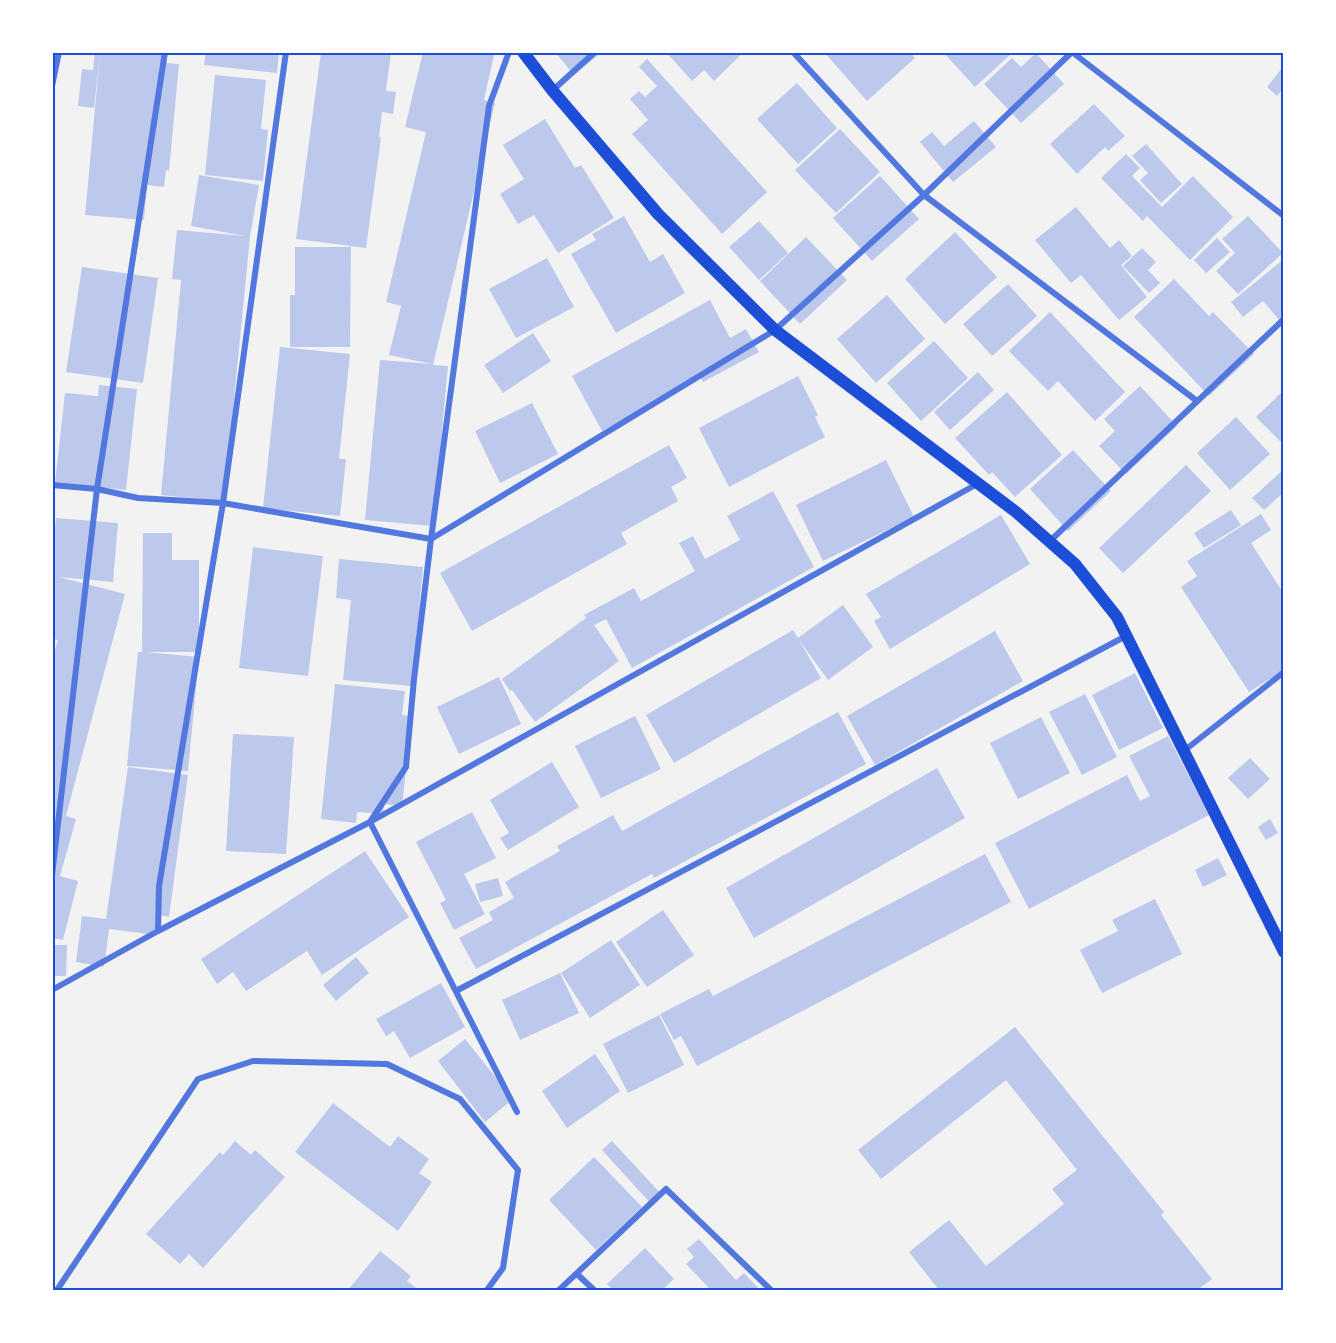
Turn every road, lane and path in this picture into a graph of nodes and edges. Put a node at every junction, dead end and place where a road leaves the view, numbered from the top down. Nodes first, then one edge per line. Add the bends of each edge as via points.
1 (59, 52) edge
2 (165, 52) edge
3 (286, 52) edge
4 (508, 52) edge
5 (523, 52) edge
6 (595, 52) edge
7 (793, 52) edge
8 (1072, 52) edge
9 (52, 86) edge
10 (552, 90) junction
11 (924, 195) junction
12 (1284, 216) edge
13 (1284, 319) edge
14 (776, 330) junction
15 (1197, 401) junction
16 (977, 484) junction
17 (52, 485) edge
18 (97, 489) junction
19 (223, 503) junction
20 (431, 539) junction
21 (1049, 542) junction
22 (1127, 636) junction
23 (1284, 672) edge
24 (1185, 750) junction
25 (370, 822) junction
26 (52, 875) edge
27 (158, 931) junction
28 (1284, 952) edge
29 (52, 990) edge
30 (456, 991) junction
31 (517, 1112) dead end
32 (577, 1274) junction
33 (57, 1290) edge
34 (487, 1290) edge
35 (559, 1290) edge
36 (594, 1290) edge
37 (771, 1290) edge

1 - 9 street
2 - 18 street
3 - 19 street
4 - 20 street via 489,106
5 - 10 main road
6 - 10 street
7 - 11 street
8 - 11 street
8 - 12 street
10 - 14 main road via 658,214
11 - 14 street
11 - 15 street
13 - 15 street
14 - 16 main road
14 - 20 street
15 - 21 street
16 - 21 main road
16 - 25 street
17 - 18 street
18 - 19 street via 138,498
18 - 26 street
19 - 20 street
19 - 27 street via 159,886
20 - 25 street via 406,767
21 - 22 main road via 1075,564 1117,617
22 - 24 main road
22 - 30 street
23 - 24 street
24 - 28 main road
25 - 27 street
25 - 30 street
27 - 29 street
30 - 31 street
32 - 35 street
32 - 36 street
32 - 37 street via 666,1189
33 - 34 street via 198,1079 253,1061 387,1064 460,1099 518,1170 503,1268

